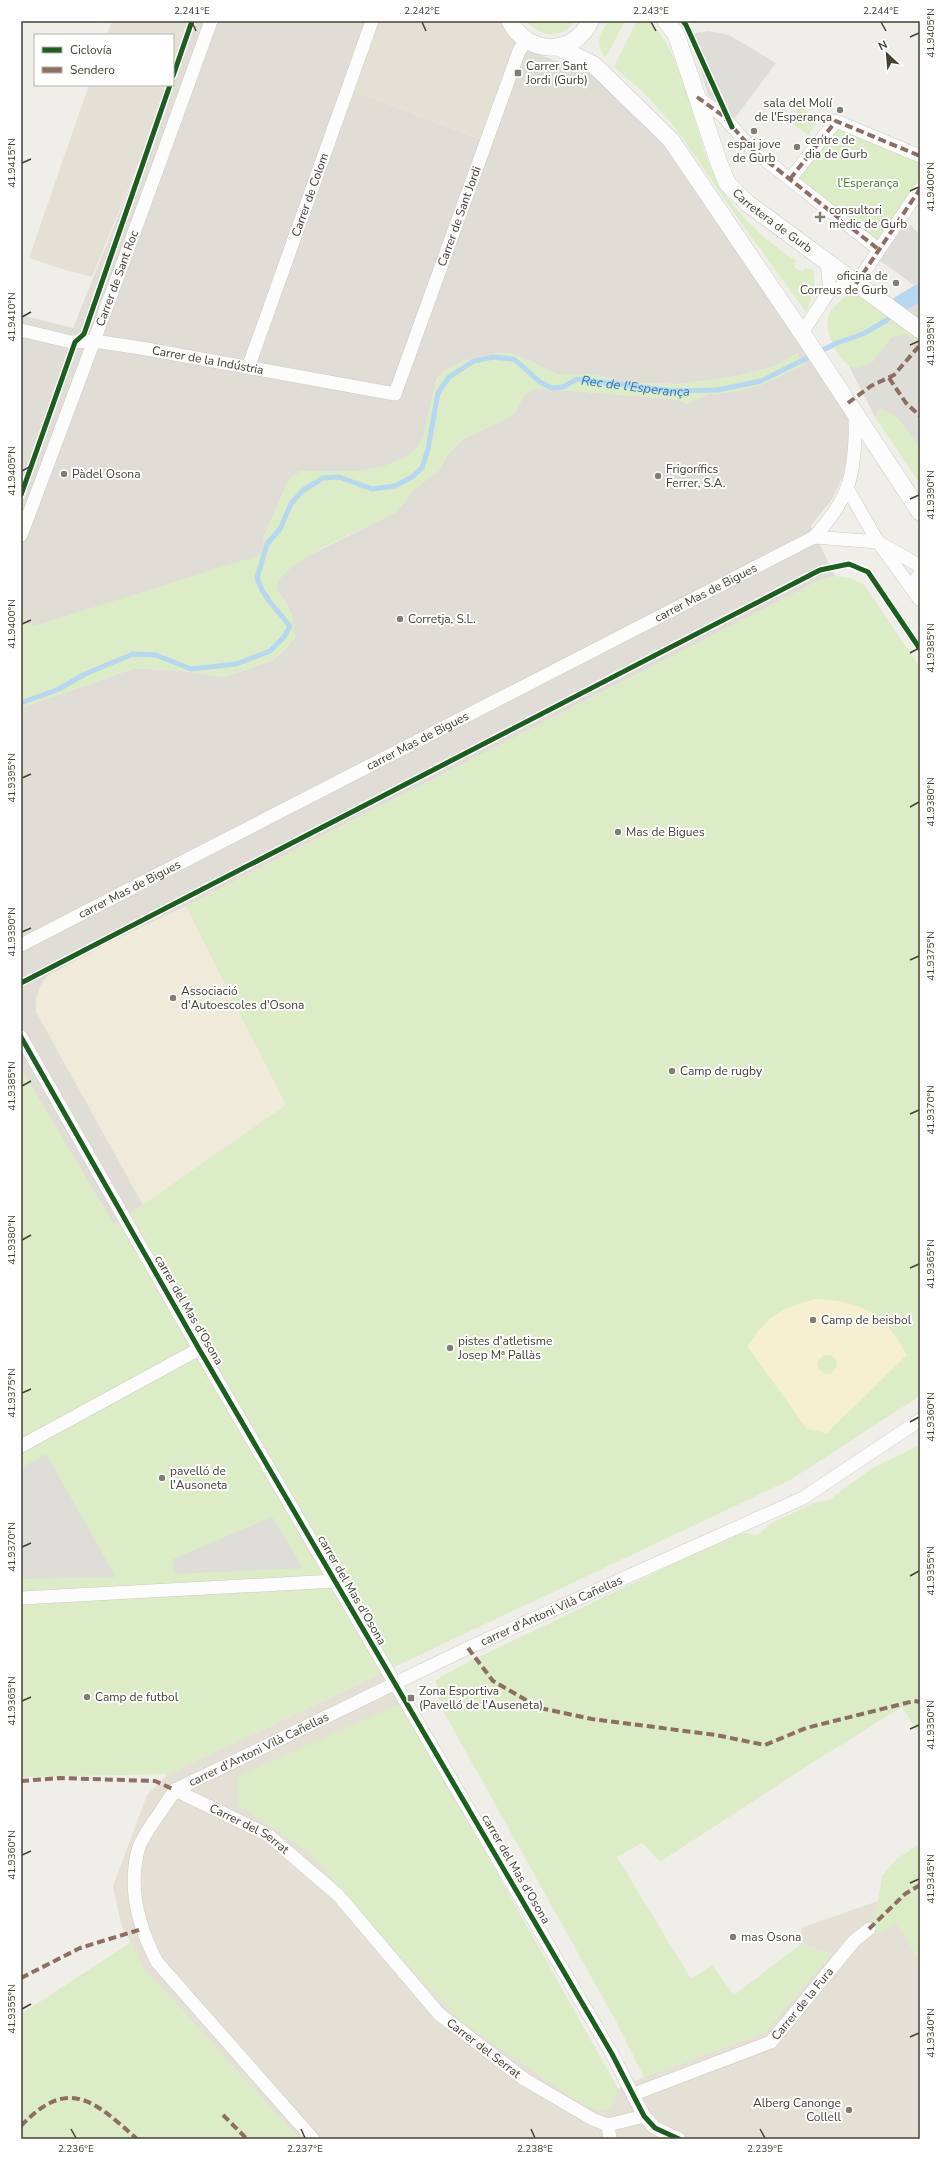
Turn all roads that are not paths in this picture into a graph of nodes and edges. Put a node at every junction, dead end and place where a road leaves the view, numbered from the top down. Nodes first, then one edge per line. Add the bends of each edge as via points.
1 (211, 21) edge
2 (372, 21) edge
3 (510, 21) edge
4 (666, 21) edge
5 (588, 26) edge
6 (526, 41) junction
7 (558, 47) junction
8 (594, 65) junction
9 (697, 97) junction
10 (920, 156) edge
11 (790, 179) junction
12 (920, 189) edge
13 (878, 248) junction
14 (827, 263) junction
15 (856, 284) junction
16 (830, 290) junction
17 (21, 330) edge
18 (920, 330) edge
19 (805, 338) junction
20 (94, 341) junction
21 (248, 368) junction
22 (396, 394) joint
23 (856, 415) junction
24 (847, 488) junction
25 (920, 512) edge
26 (21, 535) edge
27 (814, 537) junction
28 (878, 542) junction
29 (920, 566) edge
30 (920, 574) edge
31 (918, 597) edge
32 (21, 945) edge
33 (21, 1037) edge
34 (199, 1349) junction
35 (920, 1420) edge
36 (21, 1446) edge
37 (335, 1581) junction
38 (21, 1598) edge
39 (394, 1682) junction
40 (176, 1790) junction
41 (868, 1929) dead end
42 (634, 2094) junction
43 (644, 2116) junction
44 (608, 2125) junction
45 (313, 2139) edge
46 (610, 2139) edge
47 (679, 2139) edge

1 - 20 street, Carrer de Sant Roc
2 - 21 street, Carrer de Colom
3 - 6 street
4 - 9 street, Carretera de Gurb via 676,34
5 - 7 street via 573,41
5 - 8 street via 589,52
6 - 7 street via 542,47
6 - 22 street, Carrer de Sant Jordi via 519,50
7 - 8 street
8 - 19 street via 671,140
9 - 11 street via 722,115 753,150
9 - 14 street, Carretera de Gurb via 727,183 747,203
10 - 11 street via 836,121
11 - 13 street
12 - 13 street
13 - 15 street
14 - 15 street, Carretera de Gurb
14 - 16 street
15 - 16 street
15 - 18 street, Carretera de Gurb
16 - 19 street
17 - 20 street, Carrer de la Indústria via 71,342
19 - 23 street
20 - 21 street, Carrer de la Indústria
20 - 26 street, Carrer de Sant Roc
21 - 22 street, Carrer de la Indústria
23 - 24 street, carrer Mas de Bigues via 855,447
23 - 25 street
24 - 27 street, carrer Mas de Bigues via 829,520
24 - 28 street
27 - 28 street
27 - 32 street, carrer Mas de Bigues
28 - 29 street
28 - 31 street
30 - 31 street via 915,581
33 - 34 street, carrer del Mas d'Osona
34 - 36 street
34 - 37 street, carrer del Mas d'Osona
35 - 39 street, carrer d'Antoni Vilà Cañellas via 802,1498
37 - 38 street
37 - 39 street, carrer del Mas d'Osona
39 - 40 street, carrer d'Antoni Vilà Cañellas
39 - 42 street, carrer del Mas d'Osona
40 - 44 street, Carrer del Serrat via 268,1835 338,1895 439,2014 524,2079 594,2120
40 - 45 street via 139,1846 133,1894 146,1941 157,1962
41 - 42 street, Carrer de la Fura via 854,1941 771,2042
42 - 43 street, carrer del Mas d'Osona
43 - 44 street
43 - 47 street, carrer del Mas d'Osona via 655,2128
44 - 46 street

